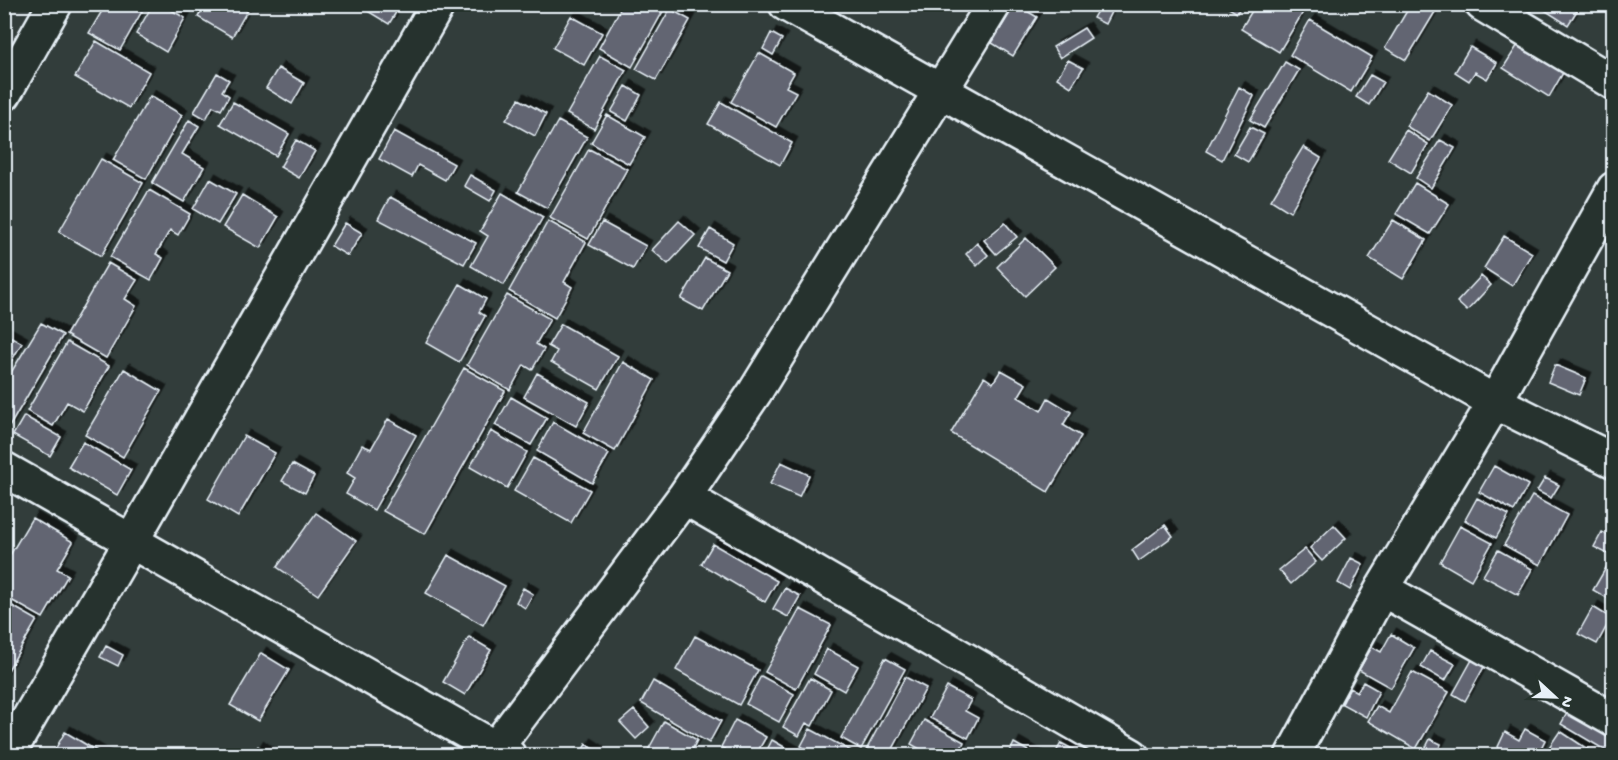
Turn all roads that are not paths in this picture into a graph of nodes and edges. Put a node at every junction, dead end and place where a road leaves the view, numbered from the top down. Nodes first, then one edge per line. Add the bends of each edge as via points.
1 (55, 4) edge
2 (438, 4) edge
3 (786, 4) edge
4 (994, 4) edge
5 (1482, 4) edge
6 (1614, 83) edge
7 (940, 92) junction
8 (4, 93) edge
9 (1614, 189) edge
10 (1495, 402) junction
11 (1614, 461) edge
12 (4, 469) edge
13 (684, 497) junction
14 (131, 542) junction
15 (1382, 589) junction
16 (1614, 720) edge
17 (498, 753) edge
18 (7, 756) edge
19 (1132, 756) edge
20 (1292, 756) edge

1 - 8 street
2 - 14 street
3 - 7 street
4 - 7 street
5 - 6 street
7 - 10 street
7 - 13 street via 761,382
9 - 10 street
10 - 11 street
10 - 15 street
12 - 14 street
13 - 17 street
13 - 19 street
14 - 17 street
14 - 18 street
15 - 16 street
15 - 20 street

